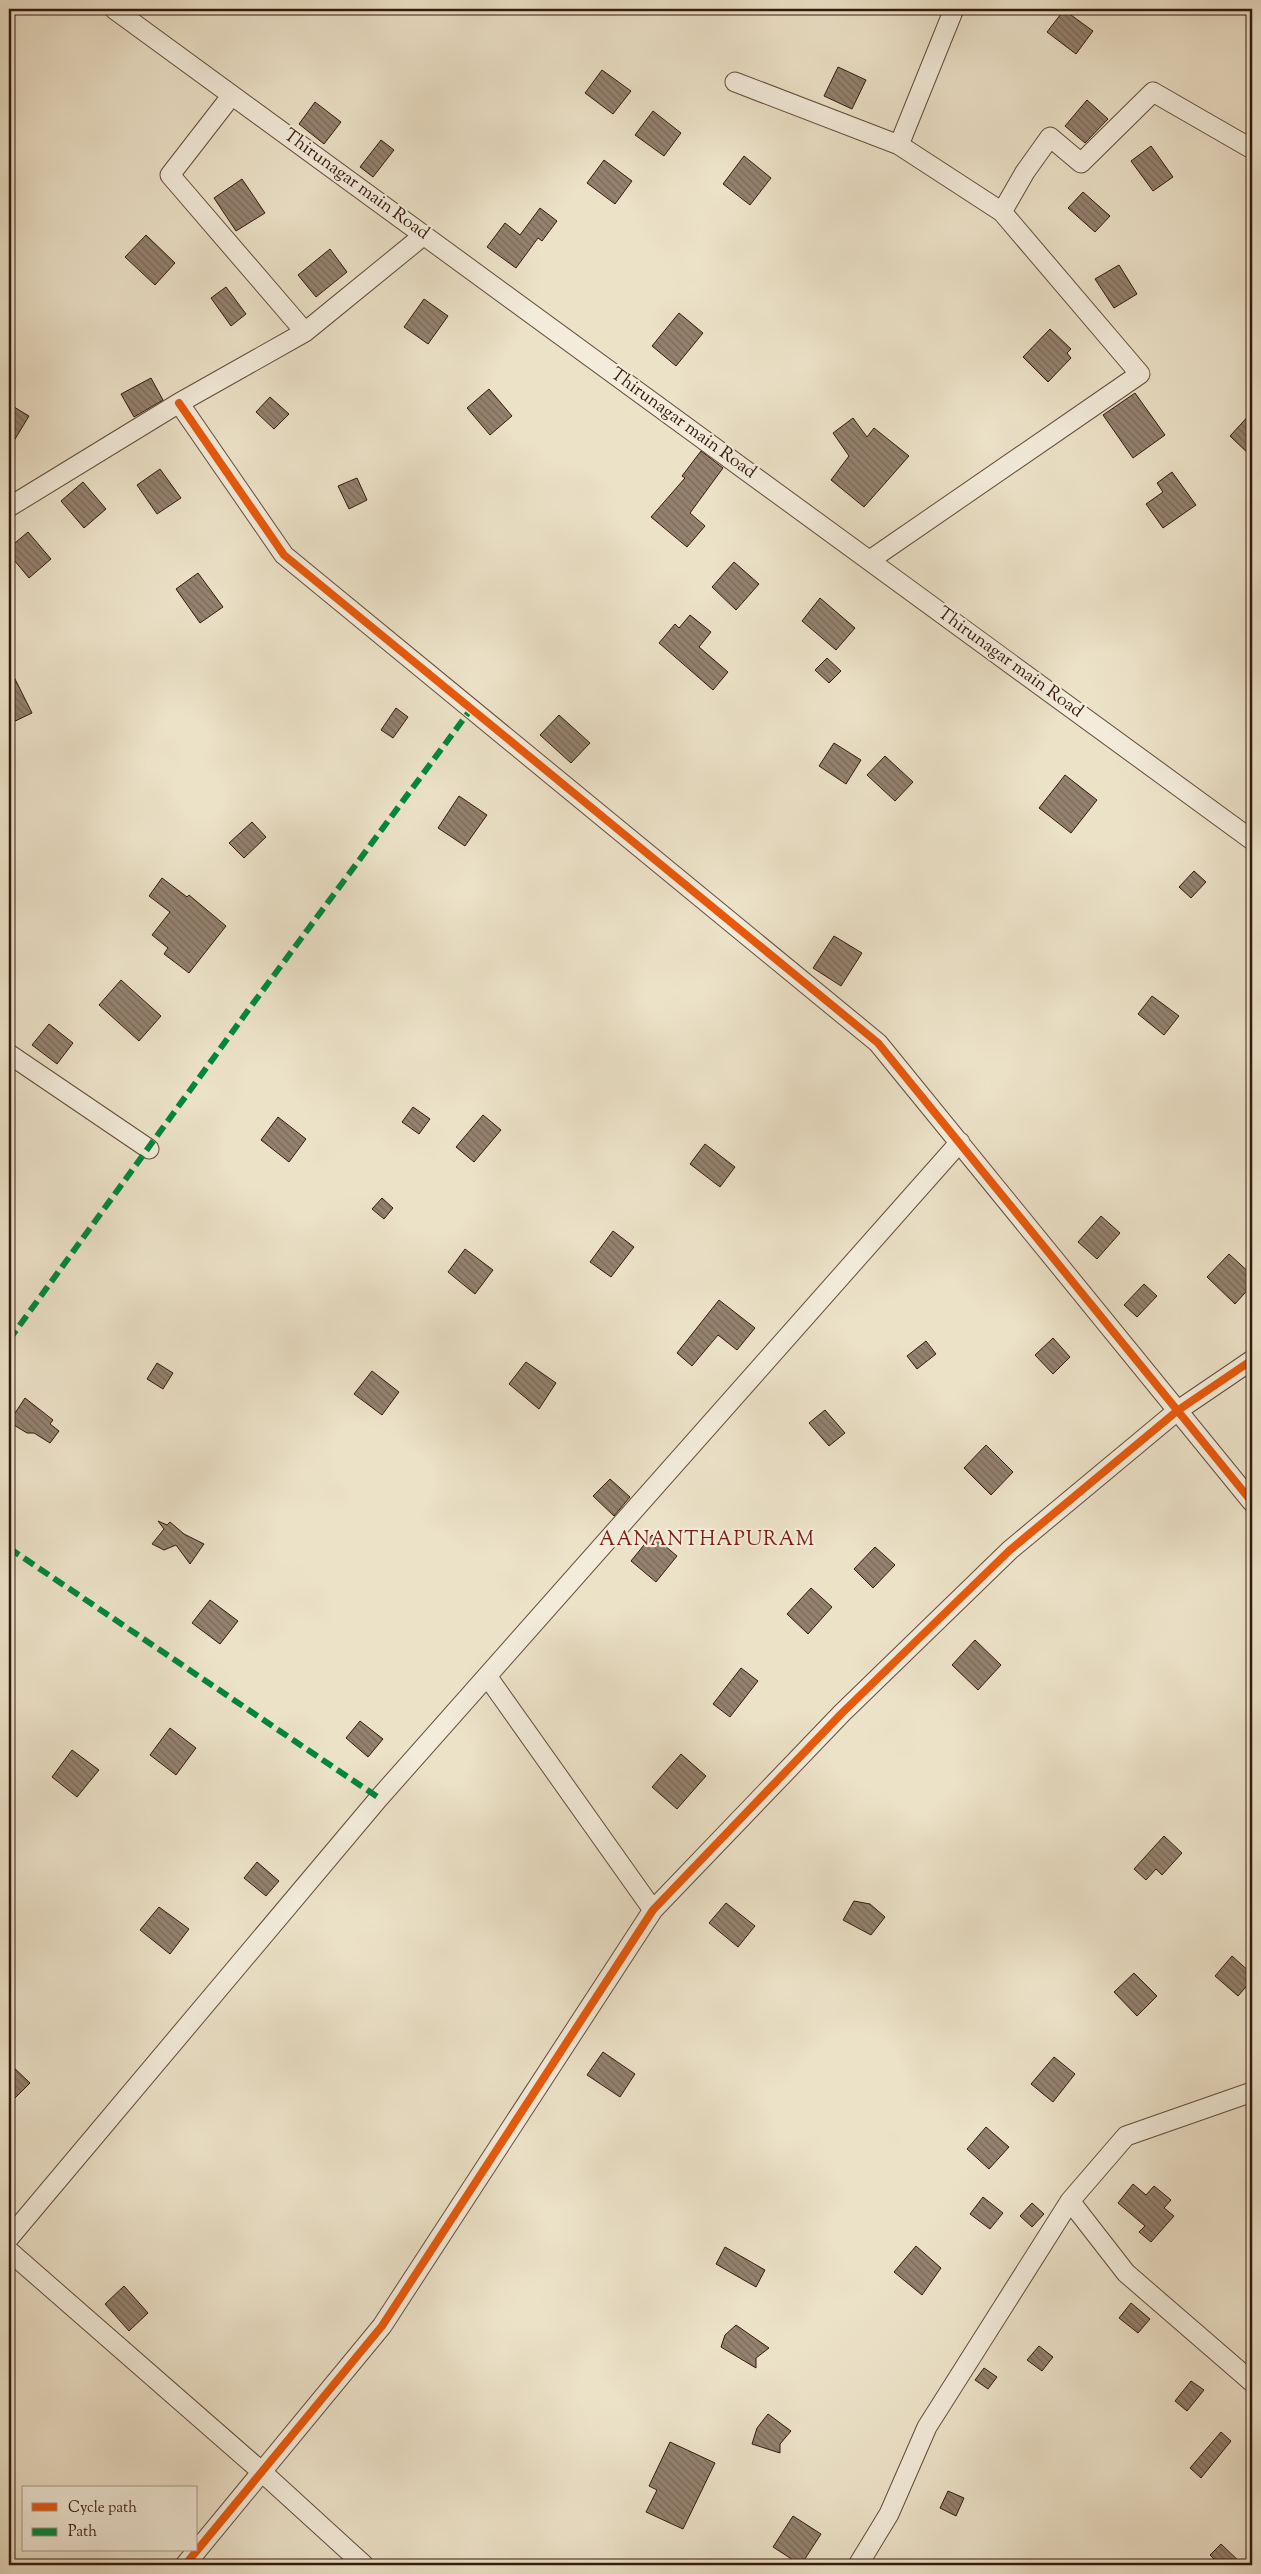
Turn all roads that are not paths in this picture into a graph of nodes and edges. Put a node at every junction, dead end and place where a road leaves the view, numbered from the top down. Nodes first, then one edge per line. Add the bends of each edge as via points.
1 (114, 9) edge
2 (954, 9) edge
3 (735, 82) dead end
4 (232, 95) junction
5 (899, 145) junction
6 (1252, 149) edge
7 (1002, 212) junction
8 (424, 235) junction
9 (305, 332) junction
10 (179, 404) junction
11 (9, 507) edge
12 (870, 560) junction
13 (1252, 840) edge
14 (9, 1054) edge
15 (960, 1142) junction
16 (149, 1149) dead end
17 (1252, 1360) edge
18 (1177, 1411) junction
19 (1252, 1502) edge
20 (488, 1676) junction
21 (653, 1910) junction
22 (1252, 2092) edge
23 (1070, 2201) junction
24 (9, 2238) edge
25 (9, 2251) edge
26 (1252, 2382) edge
27 (262, 2472) junction
28 (198, 2549) edge
29 (196, 2552) edge
30 (185, 2565) edge
31 (364, 2565) edge
32 (858, 2565) edge

1 - 4 street, Thirunagar main Road
2 - 5 street
3 - 5 street
4 - 8 street, Thirunagar main Road
4 - 9 street via 170,175
5 - 7 street
6 - 7 street via 1153,92 1081,163 1050,137
7 - 12 street via 1140,374
8 - 9 street
8 - 12 street, Thirunagar main Road
9 - 10 street
10 - 11 street
10 - 15 street via 284,555 878,1043
12 - 13 street, Thirunagar main Road
14 - 16 street
15 - 18 street
15 - 20 street
17 - 18 street
18 - 19 street
18 - 21 street via 1010,1550 842,1713
20 - 21 street
20 - 24 street via 379,1798
21 - 27 street via 382,2326
22 - 23 street via 1126,2136
23 - 26 street via 1126,2273
23 - 32 street via 927,2427 889,2514
25 - 27 street
27 - 28 street
27 - 31 street
29 - 30 street

